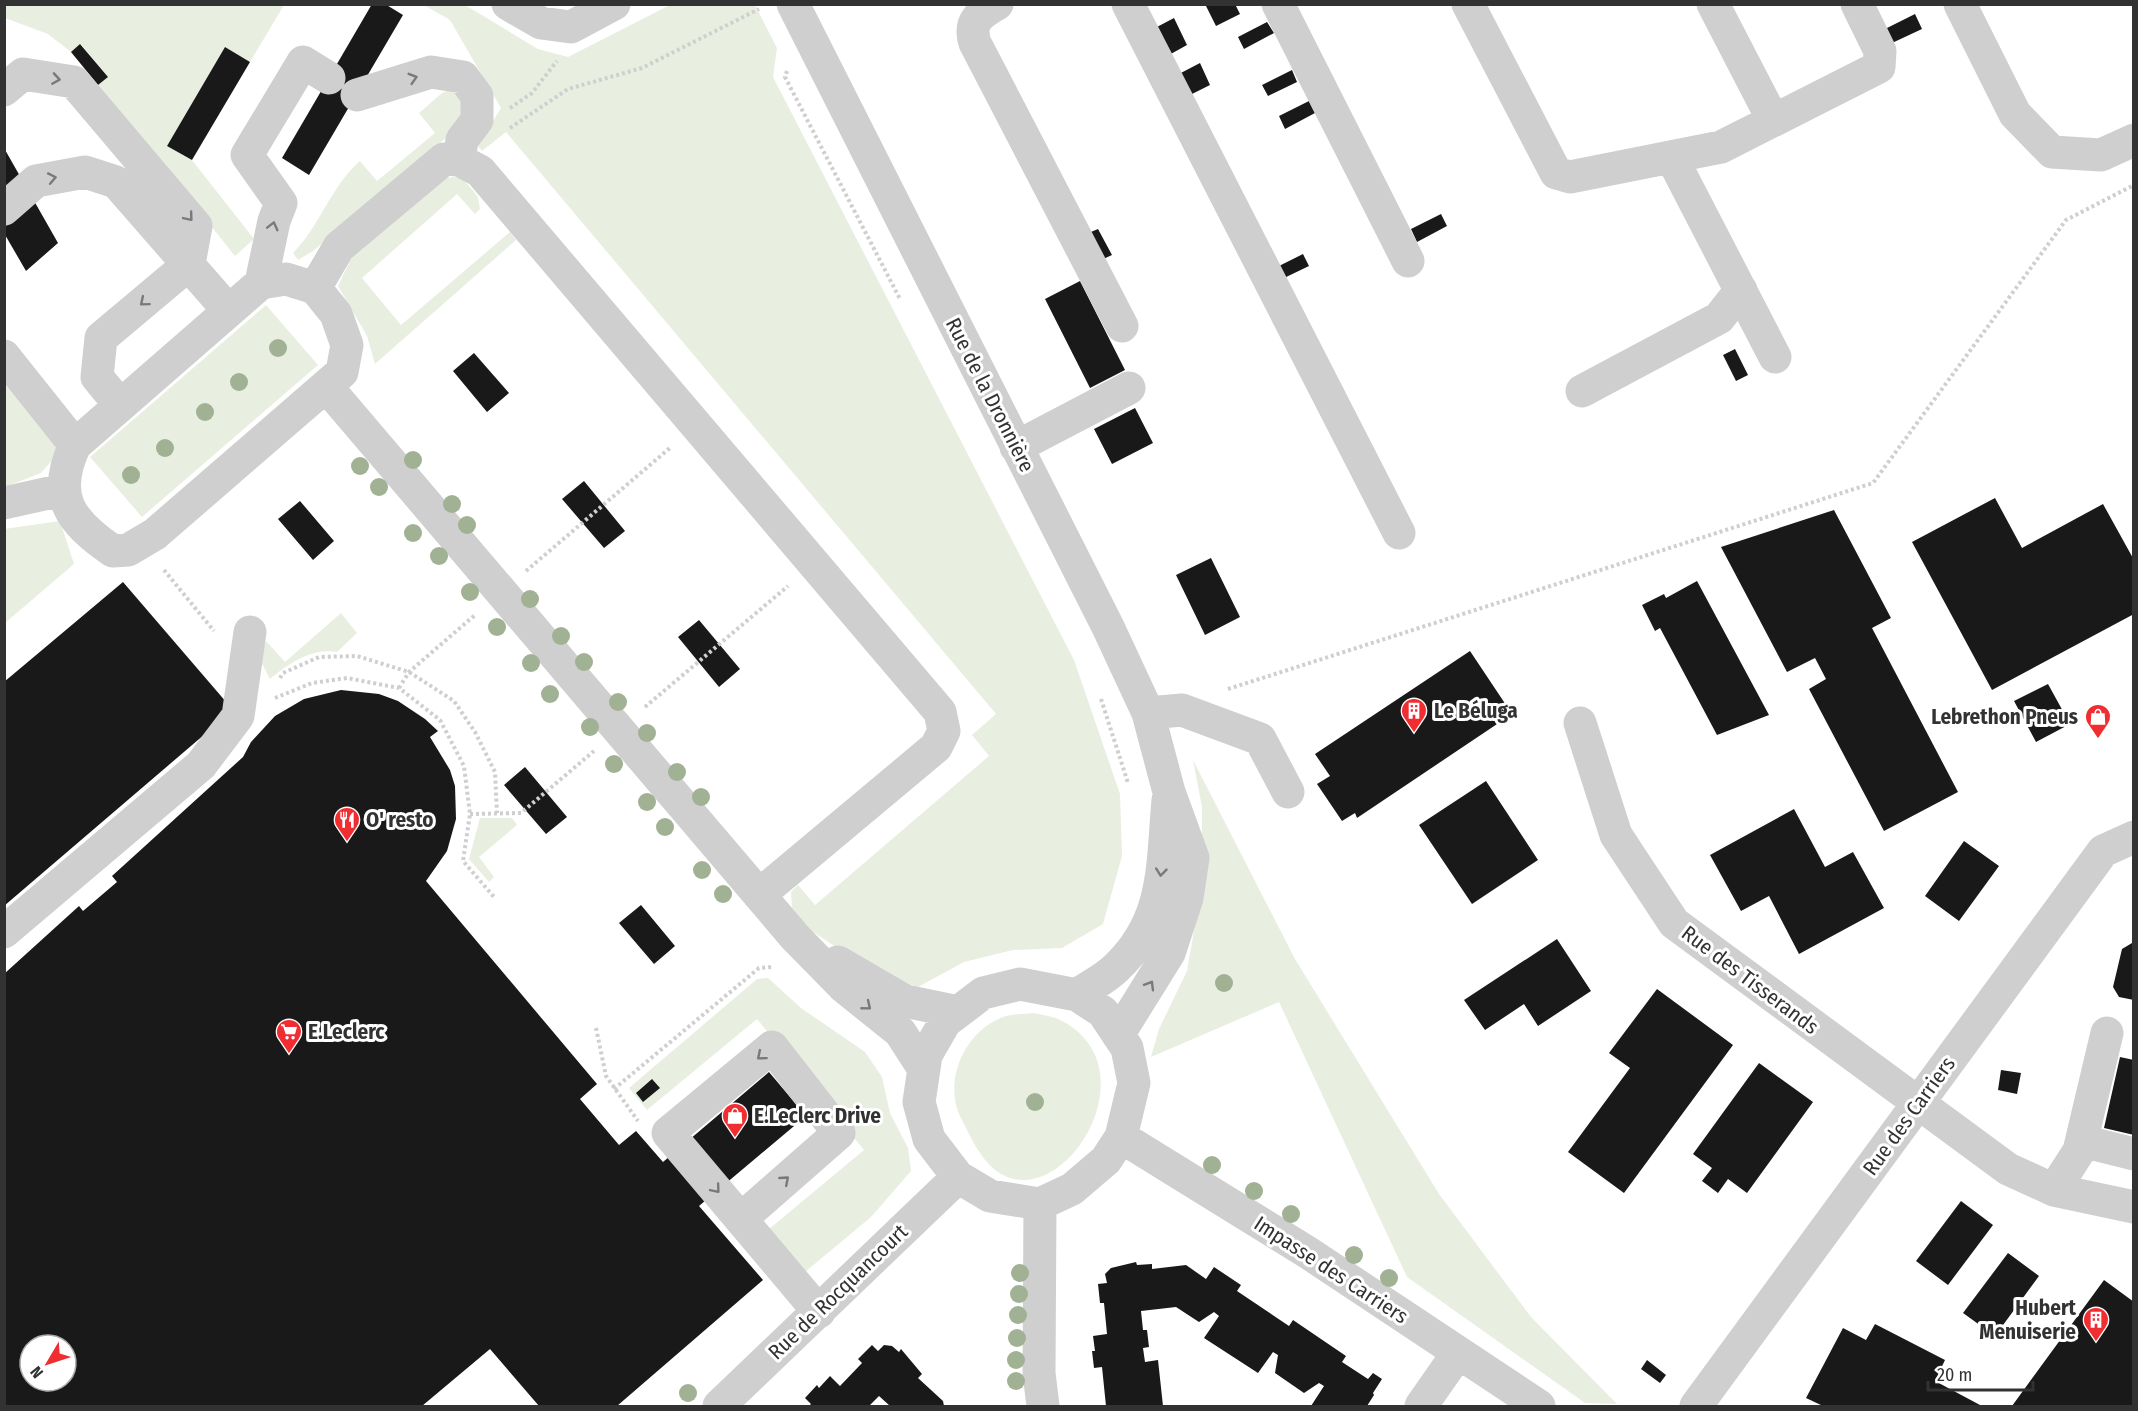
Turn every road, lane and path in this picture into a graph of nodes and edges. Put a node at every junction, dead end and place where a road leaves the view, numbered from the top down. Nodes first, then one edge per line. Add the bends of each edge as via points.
1 (508, 4) edge
2 (614, 4) edge
3 (997, 4) edge
4 (1128, 4) edge
5 (1278, 4) edge
6 (1468, 4) edge
7 (1713, 4) edge
8 (1857, 4) edge
9 (1960, 4) edge
10 (780, 5) edge
11 (571, 27) junction
12 (329, 78) dead end
13 (4, 90) edge
14 (357, 95) dead end
15 (509, 110) dead end
16 (1773, 120) junction
17 (509, 129) dead end
18 (2133, 140) edge
19 (1672, 158) junction
20 (459, 160) junction
21 (2133, 185) edge
22 (4, 209) edge
23 (1408, 261) dead end
24 (189, 264) junction
25 (261, 284) junction
26 (315, 288) junction
27 (1741, 290) junction
28 (228, 310) junction
29 (1122, 326) dead end
30 (1775, 357) dead end
31 (10, 366) edge
32 (326, 386) junction
33 (1129, 388) dead end
34 (1582, 392) dead end
35 (120, 405) junction
36 (696, 425) junction
37 (75, 445) junction
38 (1016, 447) junction
39 (62, 490) junction
40 (4, 503) edge
41 (1399, 533) dead end
42 (157, 561) dead end
43 (814, 564) junction
44 (178, 586) dead end
45 (501, 592) junction
46 (250, 633) dead end
47 (409, 672) junction
48 (277, 681) dead end
49 (399, 688) junction
50 (270, 699) dead end
51 (1182, 710) junction
52 (1148, 713) junction
53 (1580, 723) dead end
54 (618, 729) junction
55 (1169, 792) junction
56 (1288, 792) dead end
57 (496, 813) junction
58 (470, 814) junction
59 (2133, 837) edge
60 (759, 895) junction
61 (494, 897) dead end
62 (4, 932) edge
63 (795, 937) junction
64 (778, 970) dead end
65 (1077, 995) junction
66 (958, 1012) junction
67 (2107, 1033) dead end
68 (1118, 1035) junction
69 (924, 1069) junction
70 (614, 1089) dead end
71 (1918, 1105) junction
72 (1121, 1137) junction
73 (2082, 1141) junction
74 (2133, 1154) edge
75 (958, 1177) junction
76 (2054, 1190) junction
77 (1040, 1204) junction
78 (2133, 1207) edge
79 (741, 1219) junction
80 (819, 1312) junction
81 (1458, 1353) junction
82 (719, 1407) edge
83 (1043, 1407) edge
84 (1420, 1407) edge
85 (1539, 1407) edge
86 (1696, 1407) edge

1 - 11 street via 541,23
2 - 11 street
3 - 29 street via 978,15 973,25 975,43
4 - 41 street
5 - 23 street
6 - 19 street via 1556,173 1570,177
7 - 16 street
8 - 16 street via 1880,51 1879,67
9 - 18 street via 2015,114 2052,152 2101,155
10 - 17 path via 642,68 568,89
10 - 38 street, Rue de la Dronnière
11 - 15 path via 561,56 532,93
25 -> 12 street via 281,203 247,155 303,62
13 -> 24 street via 23,74 74,82 196,226
14 -> 20 street via 431,72 463,77 477,96 477,120 462,140
16 - 19 street via 1721,147
19 - 27 street
20 - 26 street via 444,159 339,247
20 - 36 street via 480,171
21 - 51 path via 2066,220 1873,483 1199,698
22 -> 24 street via 36,181 85,171 116,182
24 - 28 street
24 -> 35 street via 101,338 97,377
25 - 26 street via 286,279
25 - 28 street
26 - 32 street via 336,314 347,345 342,372
27 - 30 street
27 - 34 street via 1719,318
28 - 35 street
31 - 37 street
32 - 39 street via 155,534 128,550 113,551 90,535
32 - 45 street
33 - 38 street
35 - 37 street
36 - 43 street
36 - 45 path
37 - 39 street via 64,468
38 - 52 street, Rue de la Dronnière
39 - 40 street
42 - 44 path
43 - 54 path
43 - 60 street via 940,712 944,730 936,747
45 - 47 path
45 - 54 street
46 - 62 street via 238,716 201,765
47 - 48 path via 357,656 319,657 283,673
47 - 49 path
47 - 57 path via 454,701 475,732 495,772
49 - 50 path via 347,678 312,683
49 - 58 path via 440,720 464,766
51 - 52 street
51 - 56 street via 1260,740
52 - 55 street, Rue de la Dronnière
53 - 71 street, Rue des Tisserands via 1616,835 1674,923
54 - 57 path via 521,813
54 - 60 street
55 -> 65 street, Rue de la Dronnière via 1158,903 1145,935 1115,969
68 -> 55 street, Rue de la Dronnière via 1168,953 1187,898 1193,858
57 - 58 path
58 - 61 path via 463,861
59 - 71 street, Rue des Carriers via 2103,851
60 - 63 street
63 - 66 street via 905,1000
63 -> 69 street via 843,987 900,1032
64 - 70 path via 770,965 759,968
65 - 66 street via 1020,984 983,993
65 - 68 street via 1104,1012
66 - 69 street via 945,1022 926,1055
67 - 73 street
68 - 72 street via 1127,1048 1134,1083
69 - 75 street via 919,1102 928,1139
71 - 76 street, Rue des Tisserands via 2008,1169
71 - 86 street, Rue des Carriers
72 - 77 street via 1106,1160 1072,1190
72 - 81 street, Impasse des Carriers via 1306,1252
73 - 74 street
73 - 76 street
75 - 77 street via 990,1196
75 - 80 street, Rue de Rocquancourt
76 - 78 street, Rue des Tisserands
77 - 83 street
79 -> 79 street via 839,1133 772,1047 668,1133
79 - 80 street
80 - 82 street, Rue de Rocquancourt
81 - 84 street
81 - 85 street, Impasse des Carriers

